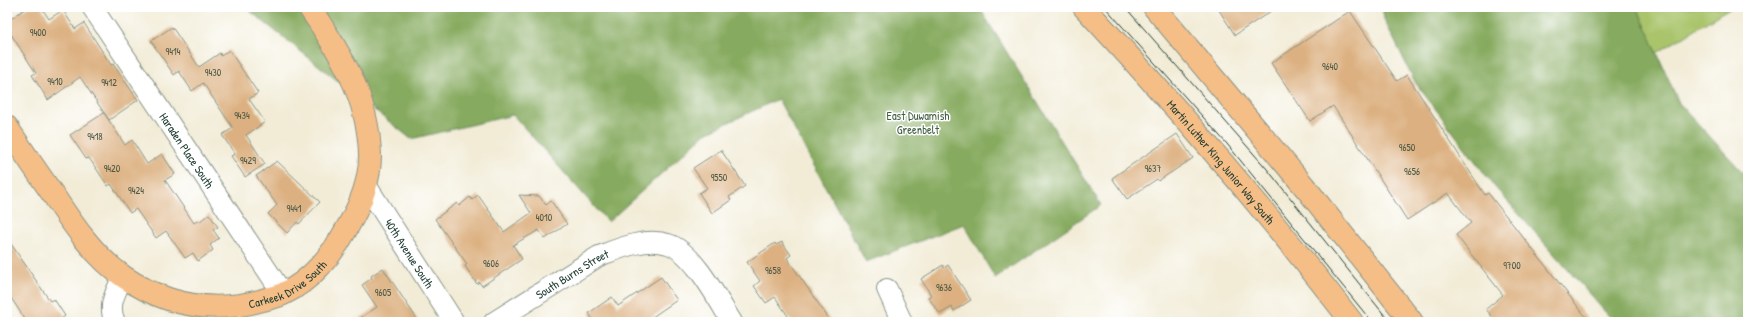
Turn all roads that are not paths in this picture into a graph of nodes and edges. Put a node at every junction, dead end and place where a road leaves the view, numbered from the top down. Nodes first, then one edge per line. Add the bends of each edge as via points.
1 (92, 7) edge
2 (309, 7) edge
3 (1084, 7) edge
4 (1154, 7) edge
5 (7, 127) edge
6 (366, 185) junction
7 (123, 276) junction
8 (887, 289) dead end
9 (283, 294) junction
10 (116, 322) edge
11 (454, 322) edge
12 (494, 322) edge
13 (732, 322) edge
14 (902, 322) edge
15 (1352, 322) edge
16 (1412, 322) edge

1 - 9 street, Haraden Place South
2 - 6 main road, Carkeek Drive South via 342,58 364,109 370,157
3 - 15 main road, Martin Luther King Junior Way South via 1211,148
4 - 16 main road via 1309,192
5 - 7 main road, Carkeek Drive South via 82,235
6 - 9 main road, Carkeek Drive South via 357,211 328,257 307,278
6 - 11 street, 40th Avenue South
7 - 9 main road, Carkeek Drive South via 170,300 199,307 230,306
7 - 10 street via 112,298 112,314
8 - 14 street
12 - 13 street, South Burns Street via 599,256 618,248 658,242 678,248 688,258

